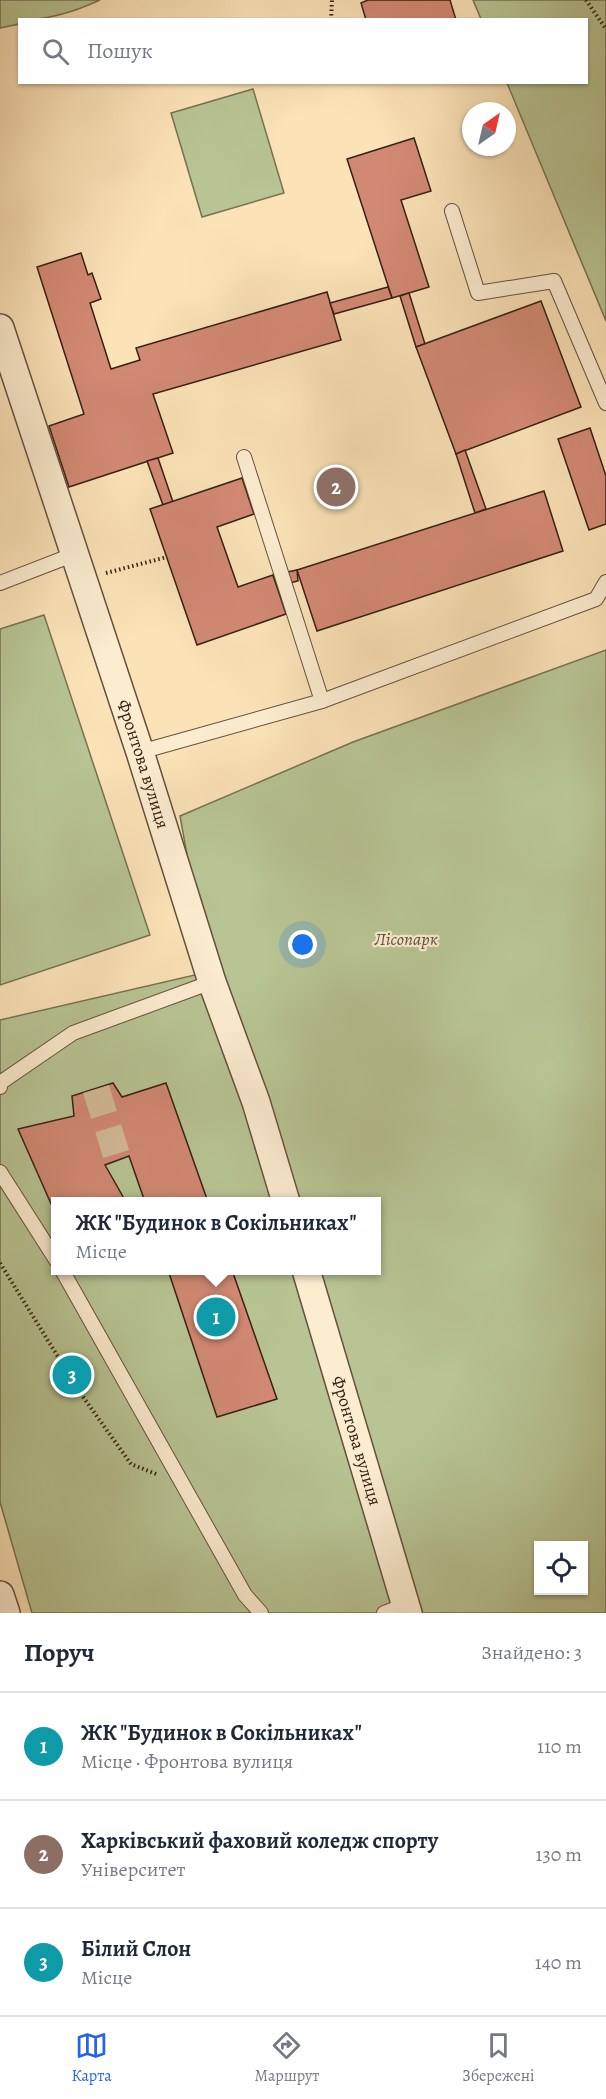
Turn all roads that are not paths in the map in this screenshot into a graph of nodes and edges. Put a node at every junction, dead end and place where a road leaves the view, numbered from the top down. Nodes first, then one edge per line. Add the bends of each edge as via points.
1 (452, 211) dead end
2 (0, 328) edge
3 (606, 403) edge
4 (244, 458) dead end
5 (75, 554) junction
6 (606, 582) edge
7 (0, 583) edge
8 (322, 701) junction
9 (140, 752) junction
10 (212, 982) junction
11 (0, 1087) edge
12 (0, 1172) edge
13 (284, 1197) edge
14 (51, 1252) edge
15 (65, 1275) edge
16 (307, 1275) edge
17 (0, 1595) edge
18 (399, 1610) edge
19 (6, 1613) edge
20 (261, 1613) edge

1 - 3 lane via 478,293 554,281
2 - 5 street, Фронтова вулиця
4 - 8 lane
5 - 7 lane
5 - 9 street, Фронтова вулиця
6 - 8 lane via 596,599
8 - 9 lane
9 - 10 street, Фронтова вулиця
10 - 11 lane via 73,1033 0,1083
10 - 13 street, Фронтова вулиця via 256,1102
12 - 14 lane
15 - 20 lane via 245,1594
16 - 18 street, Фронтова вулиця
17 - 19 street

